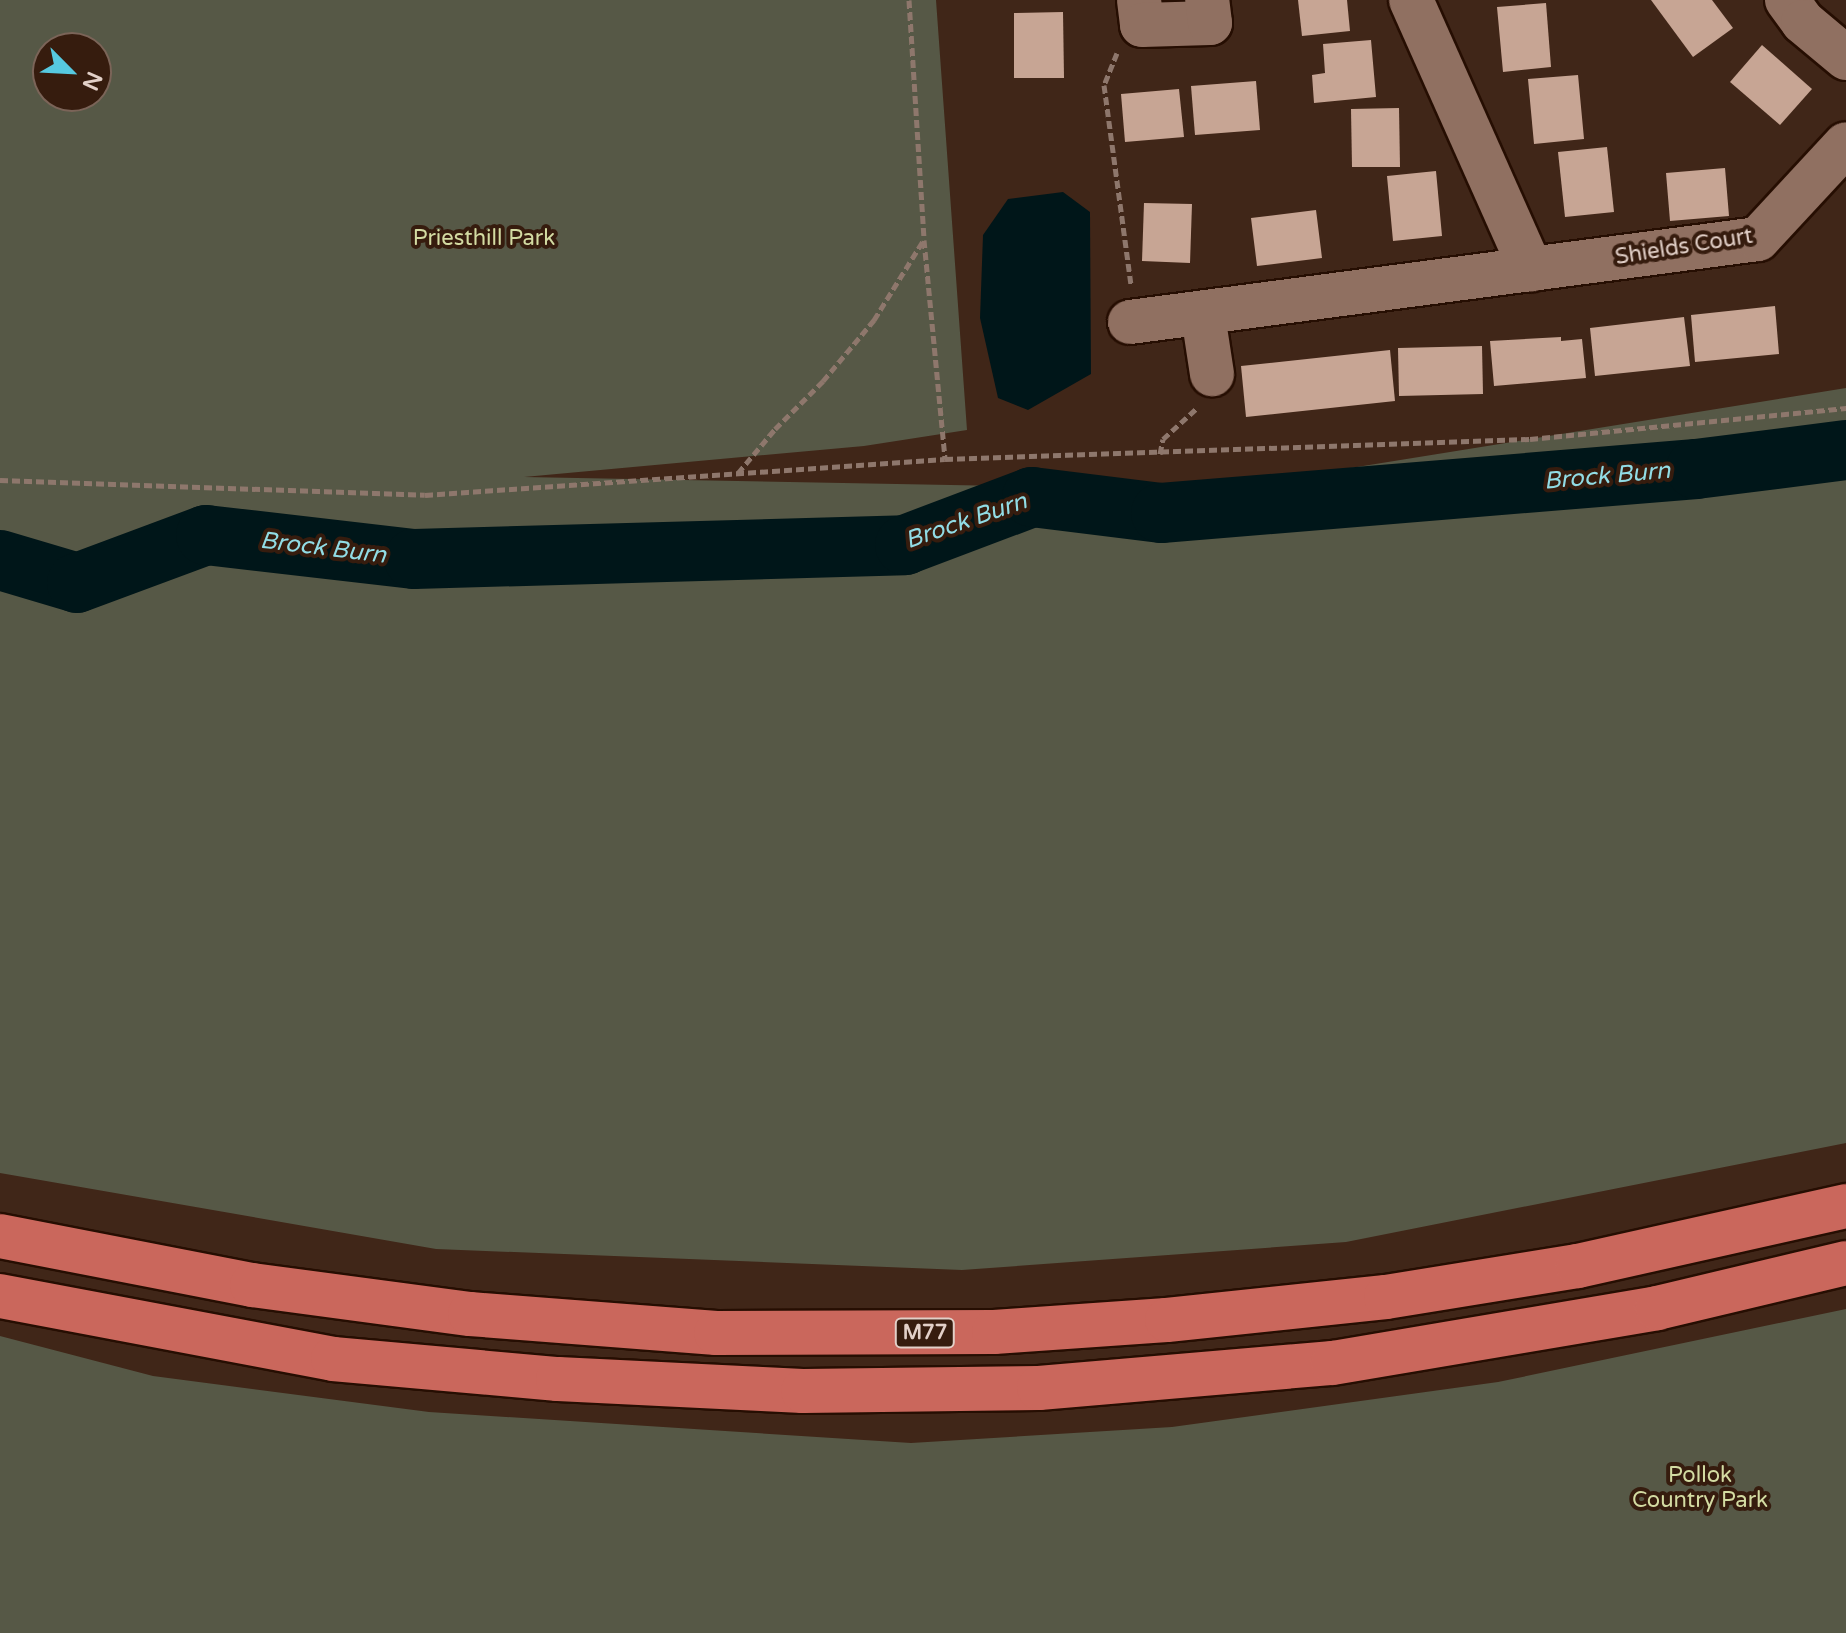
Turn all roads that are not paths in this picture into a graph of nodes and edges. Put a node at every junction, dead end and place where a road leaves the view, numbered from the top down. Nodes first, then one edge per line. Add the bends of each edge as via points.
1 (1207, 0) edge
2 (1411, 0) edge
3 (1787, 0) edge
4 (1140, 13) edge
5 (1846, 58) edge
6 (1846, 144) edge
7 (1531, 270) junction
8 (1203, 315) junction
9 (1133, 322) road end
10 (1212, 374) road end
11 (1846, 1206) edge
12 (0, 1236) edge
13 (1846, 1263) edge
14 (0, 1296) edge

1 - 4 street via 1210,23
2 - 7 street
3 - 5 street via 1803,22
6 - 7 street, Shields Court via 1758,239
7 - 8 street, Shields Court
8 - 9 street, Shields Court
8 - 10 street
11 - 12 highway, M77 via 1592,1263 1386,1297 994,1332 716,1333 470,1314 252,1285
13 - 14 highway via 1643,1311 1333,1363 1023,1388 803,1391 558,1379 348,1360

